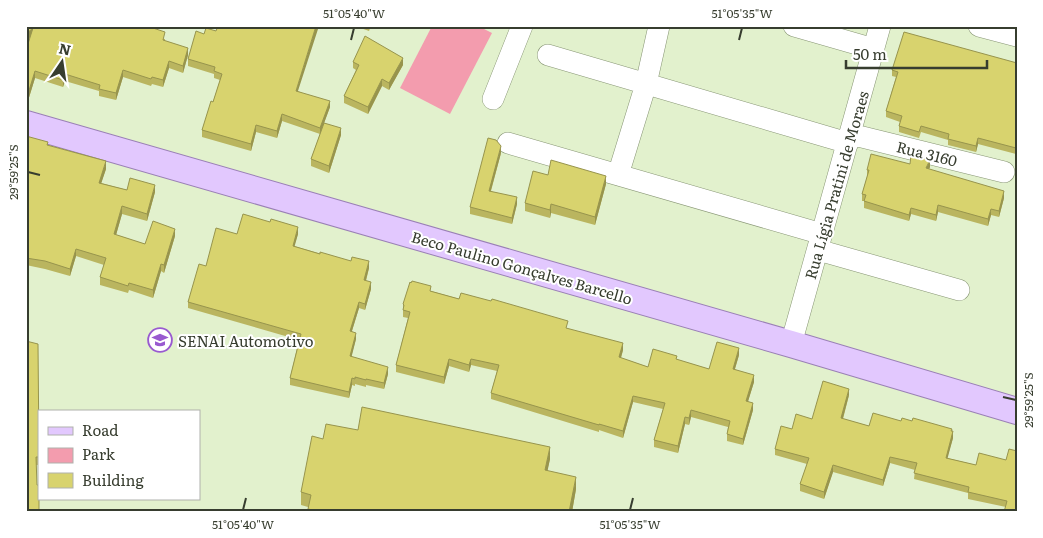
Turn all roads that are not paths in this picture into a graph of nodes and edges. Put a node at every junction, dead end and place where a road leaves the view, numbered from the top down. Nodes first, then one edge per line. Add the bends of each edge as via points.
1 (522, 26) edge
2 (659, 26) edge
3 (794, 26) edge
4 (880, 26) edge
5 (979, 26) edge
6 (1017, 36) edge
7 (874, 49) junction
8 (548, 55) dead end
9 (646, 84) junction
10 (493, 99) dead end
11 (26, 124) edge
12 (849, 138) junction
13 (508, 143) dead end
14 (1004, 172) dead end
15 (618, 175) junction
16 (820, 242) junction
17 (959, 290) dead end
18 (790, 344) junction
19 (1017, 411) edge

1 - 10 street
2 - 9 street
3 - 7 street
4 - 7 street, Rua Lígia Pratini de Moraes
5 - 6 street
7 - 12 street, Rua Lígia Pratini de Moraes
8 - 9 street, Rua 3160
9 - 12 street, Rua 3160
9 - 15 street
11 - 18 main road, Beco Paulino Gonçalves Barcello
12 - 14 street, Rua 3160
12 - 16 street, Rua Lígia Pratini de Moraes
13 - 15 street
15 - 16 street
16 - 17 street
16 - 18 street, Rua Lígia Pratini de Moraes
18 - 19 main road, Beco Paulino Gonçalves Barcello

